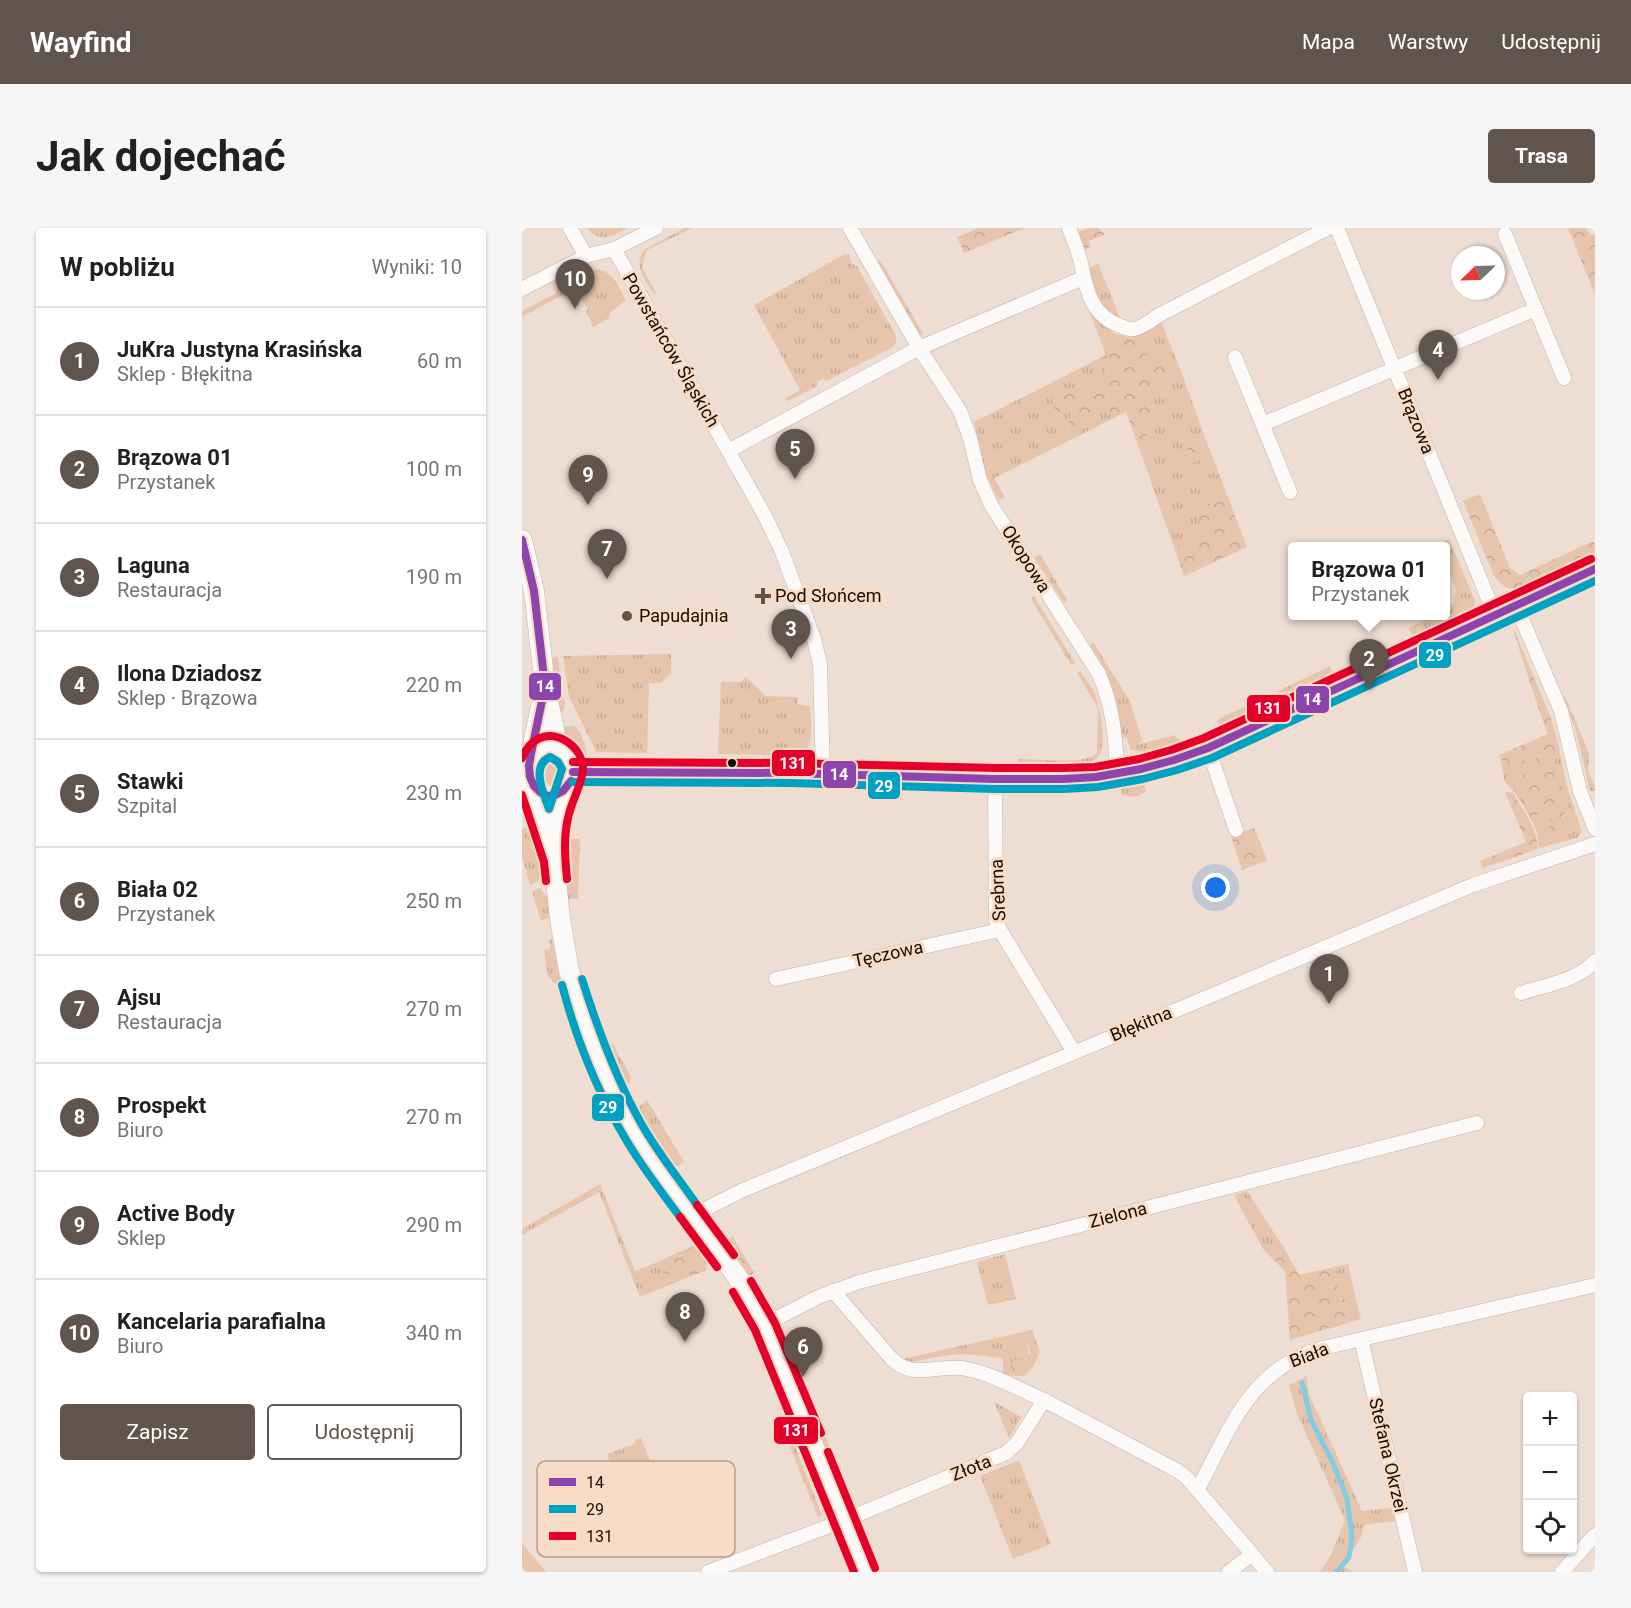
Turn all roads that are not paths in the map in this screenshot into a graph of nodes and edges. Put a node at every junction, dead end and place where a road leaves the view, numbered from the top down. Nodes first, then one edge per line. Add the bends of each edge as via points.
1 (570, 228) edge
2 (656, 228) edge
3 (850, 228) edge
4 (1069, 228) edge
5 (1328, 228) edge
6 (1337, 228) edge
7 (1505, 234) dead end
8 (614, 249) junction
9 (586, 256) junction
10 (1083, 278) junction
11 (522, 289) edge
12 (1536, 309) junction
13 (919, 348) junction
14 (1235, 357) dead end
15 (1395, 369) junction
16 (1564, 378) dead end
17 (1263, 424) junction
18 (728, 451) junction
19 (1290, 492) dead end
20 (522, 540) edge
21 (1595, 569) edge
22 (1516, 605) junction
23 (1495, 615) junction
24 (545, 686) junction
25 (1208, 748) junction
26 (558, 749) junction
27 (527, 771) edge
28 (1117, 774) junction
29 (823, 775) junction
30 (995, 779) junction
31 (569, 780) junction
32 (1236, 830) dead end
33 (1595, 830) edge
34 (1595, 844) edge
35 (554, 860) junction
36 (1000, 930) junction
37 (1595, 961) edge
38 (776, 979) dead end
39 (1521, 993) dead end
40 (1074, 1052) junction
41 (1477, 1123) dead end
42 (692, 1216) junction
43 (1595, 1285) edge
44 (833, 1291) junction
45 (764, 1325) junction
46 (1361, 1339) junction
47 (1044, 1400) junction
48 (1198, 1489) junction
49 (844, 1520) junction
50 (1595, 1535) edge
51 (1252, 1554) junction
52 (708, 1572) edge
53 (865, 1572) edge
54 (1229, 1572) edge
55 (1268, 1572) edge
56 (1415, 1572) edge
57 (1562, 1572) edge

1 - 9 street
2 - 8 street
3 - 13 street, Okopowa
4 - 10 street
5 - 10 street via 1136,328 1106,319 1092,303
6 - 15 street, Brązowa
7 - 12 street
8 - 9 street
8 - 18 street, Powstańców Śląskich
9 - 11 street
10 - 13 street
12 - 15 street
12 - 16 street
13 - 18 street
13 - 28 street, Okopowa via 963,416 978,475 989,500 1102,682 1113,720
14 - 17 street
15 - 17 street
15 - 23 street, Brązowa
17 - 19 street
18 - 29 street, Powstańców Śląskich via 782,552 814,639 820,664
20 - 24 street via 534,591
21 - 22 street
22 - 23 street
22 - 33 street via 1561,711 1580,791
23 - 25 street
24 - 26 street
24 - 27 street
25 - 28 street
25 - 32 street
26 - 27 street via 539,749
26 - 31 street via 571,762
27 - 31 street via 539,794 548,796 557,795
27 - 35 street
28 - 30 street
29 - 30 street
29 - 31 street
30 - 36 street, Srebrna via 996,917
31 - 35 street via 557,818
34 - 40 street, Błękitna via 1473,885
35 - 42 street via 569,971 597,1057 634,1132
36 - 38 street, Tęczowa
36 - 40 street, Srebrna
37 - 39 street via 1578,975
40 - 42 street, Błękitna via 741,1191
41 - 44 street, Zielona
42 - 45 street via 736,1275
43 - 46 street, Biała
44 - 45 street, Zielona
44 - 47 street via 901,1367 922,1371 965,1369
45 - 49 street
46 - 48 street, Biała via 1301,1355 1264,1380 1240,1412
46 - 56 street, Stefana Okrzei
47 - 48 street via 1183,1474
47 - 49 street, Złota via 1017,1443 1006,1453
48 - 51 street
49 - 52 street, Złota
49 - 53 street
50 - 57 street
51 - 54 street
51 - 55 street

